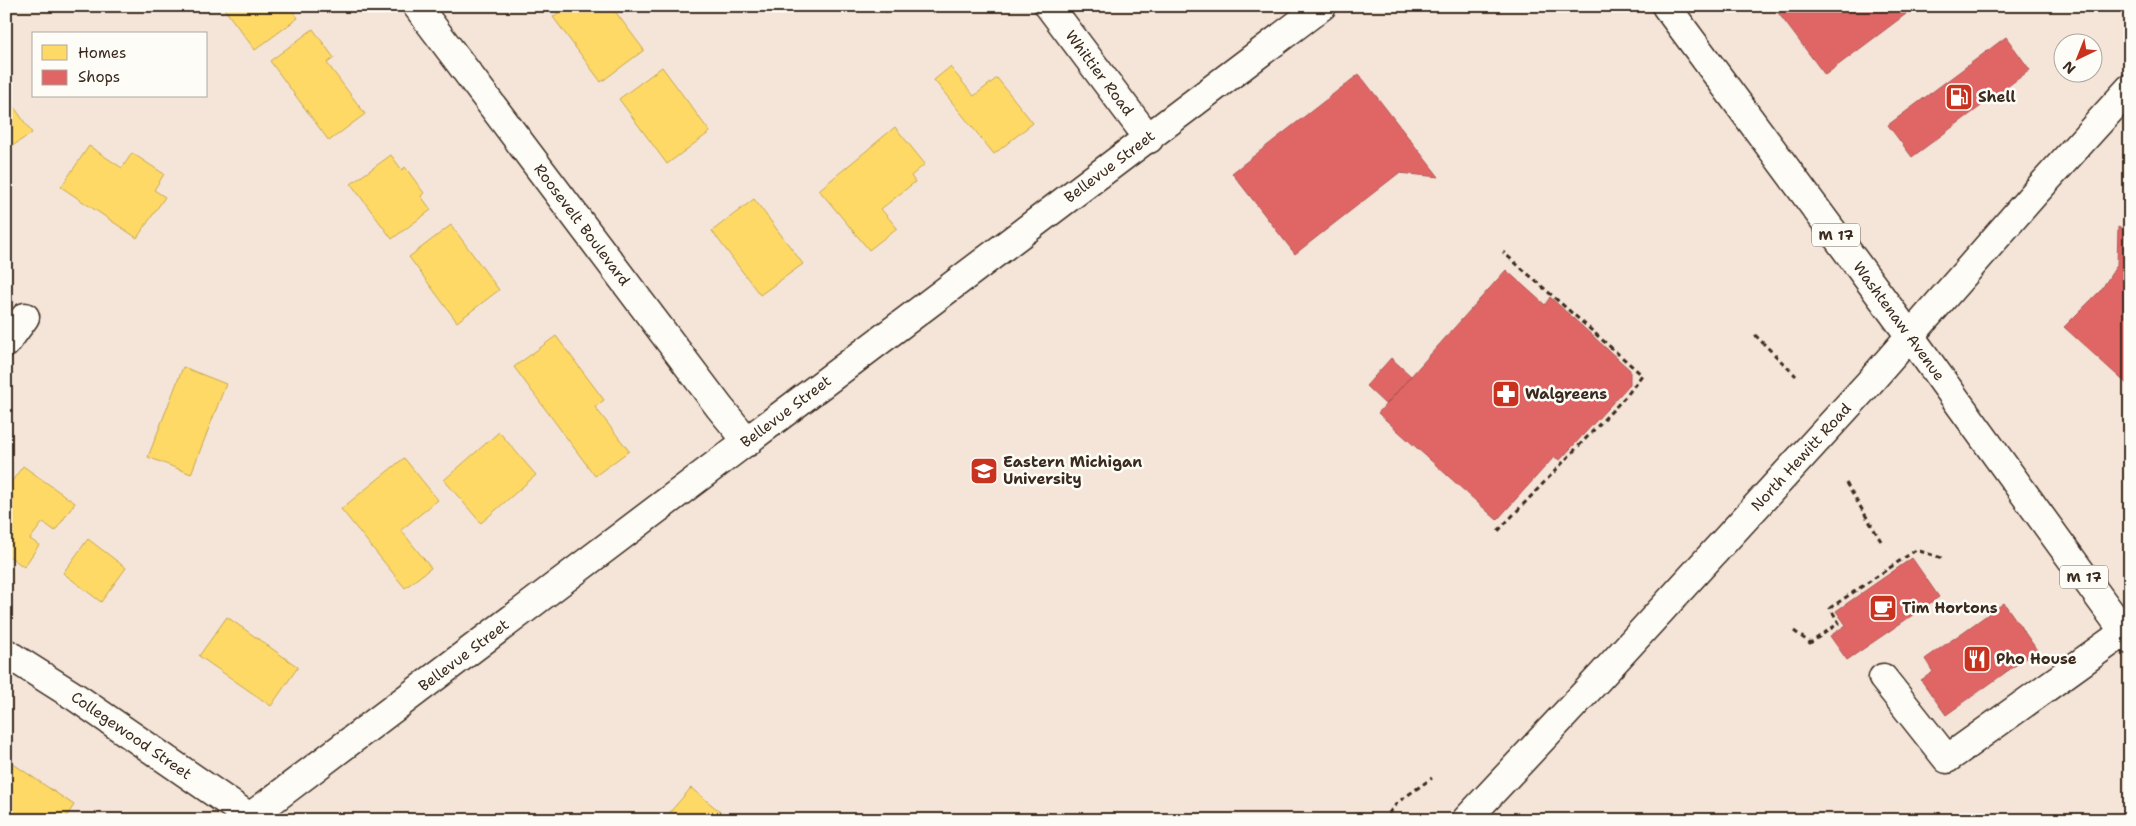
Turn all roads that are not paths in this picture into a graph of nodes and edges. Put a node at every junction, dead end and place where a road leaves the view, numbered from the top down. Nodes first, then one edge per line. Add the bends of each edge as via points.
1 (417, 6) edge
2 (1049, 6) edge
3 (1322, 6) edge
4 (1666, 6) edge
5 (2130, 88) edge
6 (1149, 139) junction
7 (25, 317) dead end
8 (1910, 336) junction
9 (6, 343) edge
10 (748, 442) junction
11 (2127, 636) edge
12 (6, 653) edge
13 (1883, 678) dead end
14 (252, 818) edge
15 (1466, 820) edge

1 - 10 street, Roosevelt Boulevard
2 - 6 street, Whittier Road
3 - 6 street, Bellevue Street
4 - 8 street, Washtenaw Avenue / M 17
5 - 8 street, North Hewitt Road
6 - 10 street, Bellevue Street
7 - 9 street
8 - 11 street, Washtenaw Avenue / M 17
8 - 15 street, North Hewitt Road
10 - 14 street, Bellevue Street
11 - 13 street via 1947,759
12 - 14 street, Collegewood Street

